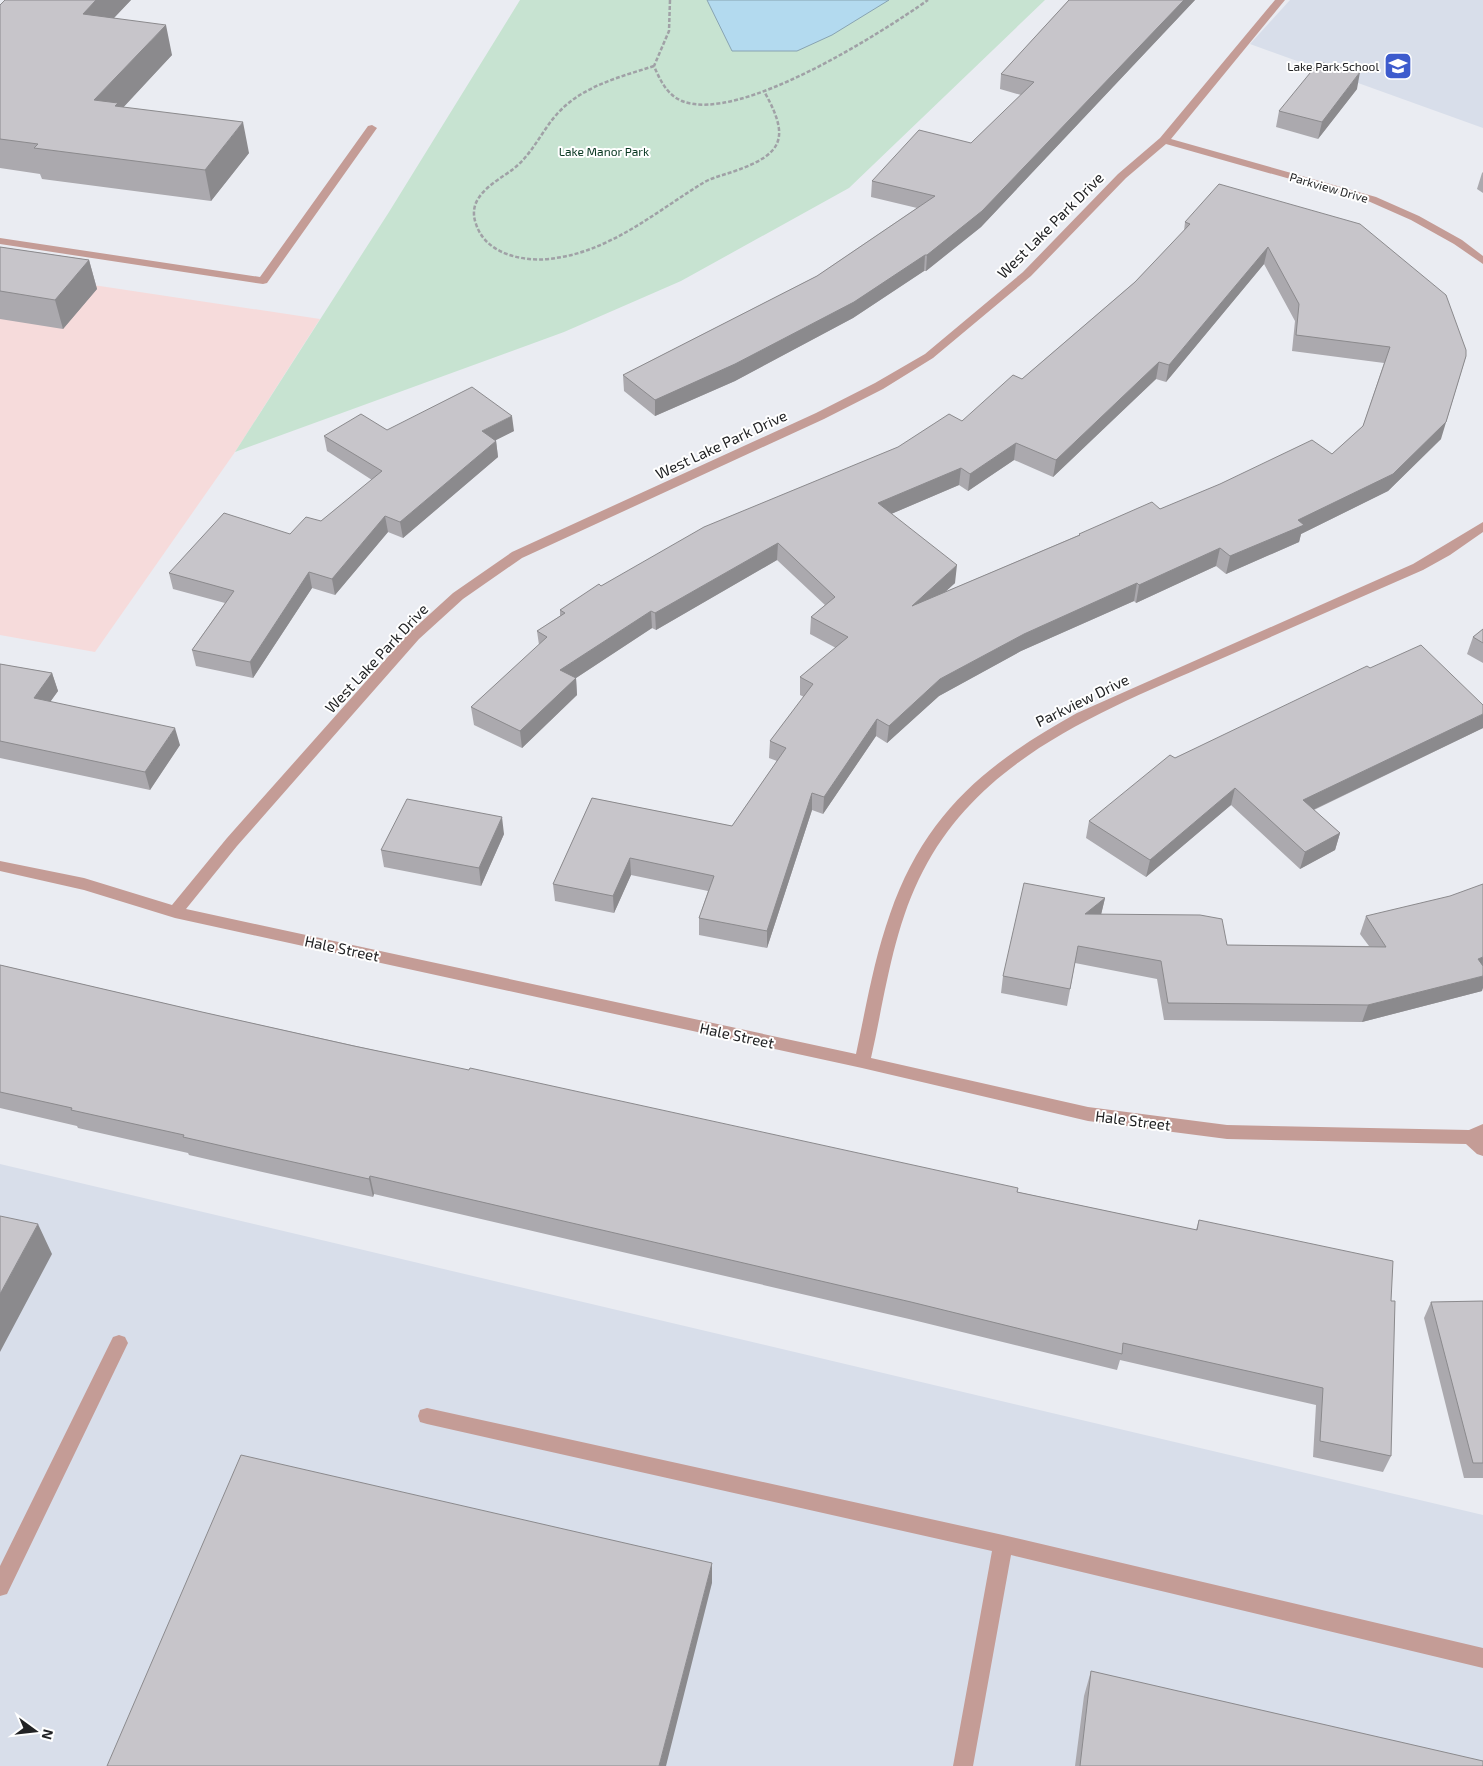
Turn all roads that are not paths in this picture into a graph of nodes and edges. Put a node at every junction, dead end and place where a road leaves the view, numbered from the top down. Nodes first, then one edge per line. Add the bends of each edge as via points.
1 (1280, 0) edge
2 (372, 128) dead end
3 (1164, 140) junction
4 (0, 240) edge
5 (1483, 261) edge
6 (1483, 526) edge
7 (0, 866) edge
8 (175, 912) junction
9 (862, 1062) junction
10 (1477, 1134) edge
11 (1483, 1149) edge
12 (119, 1344) dead end
13 (428, 1416) dead end
14 (1004, 1544) junction
15 (0, 1587) edge
16 (1483, 1658) edge
17 (963, 1766) edge

1 - 3 street, West Lake Park Drive
2 - 4 street via 263,282
3 - 5 street, Parkview Drive via 1372,199 1450,237
3 - 8 street, West Lake Park Drive via 1122,176 1027,274 929,356 820,416 517,556 458,596 414,636 232,842
6 - 9 street, Parkview Drive via 1418,567 1096,708 1037,740 995,770 964,799 937,835 898,910
7 - 8 street, Hale Street via 84,884
8 - 9 street, Hale Street
9 - 10 street, Hale Street via 1088,1114 1227,1132
10 - 11 street
12 - 15 street
13 - 14 street
14 - 16 street
14 - 17 street

